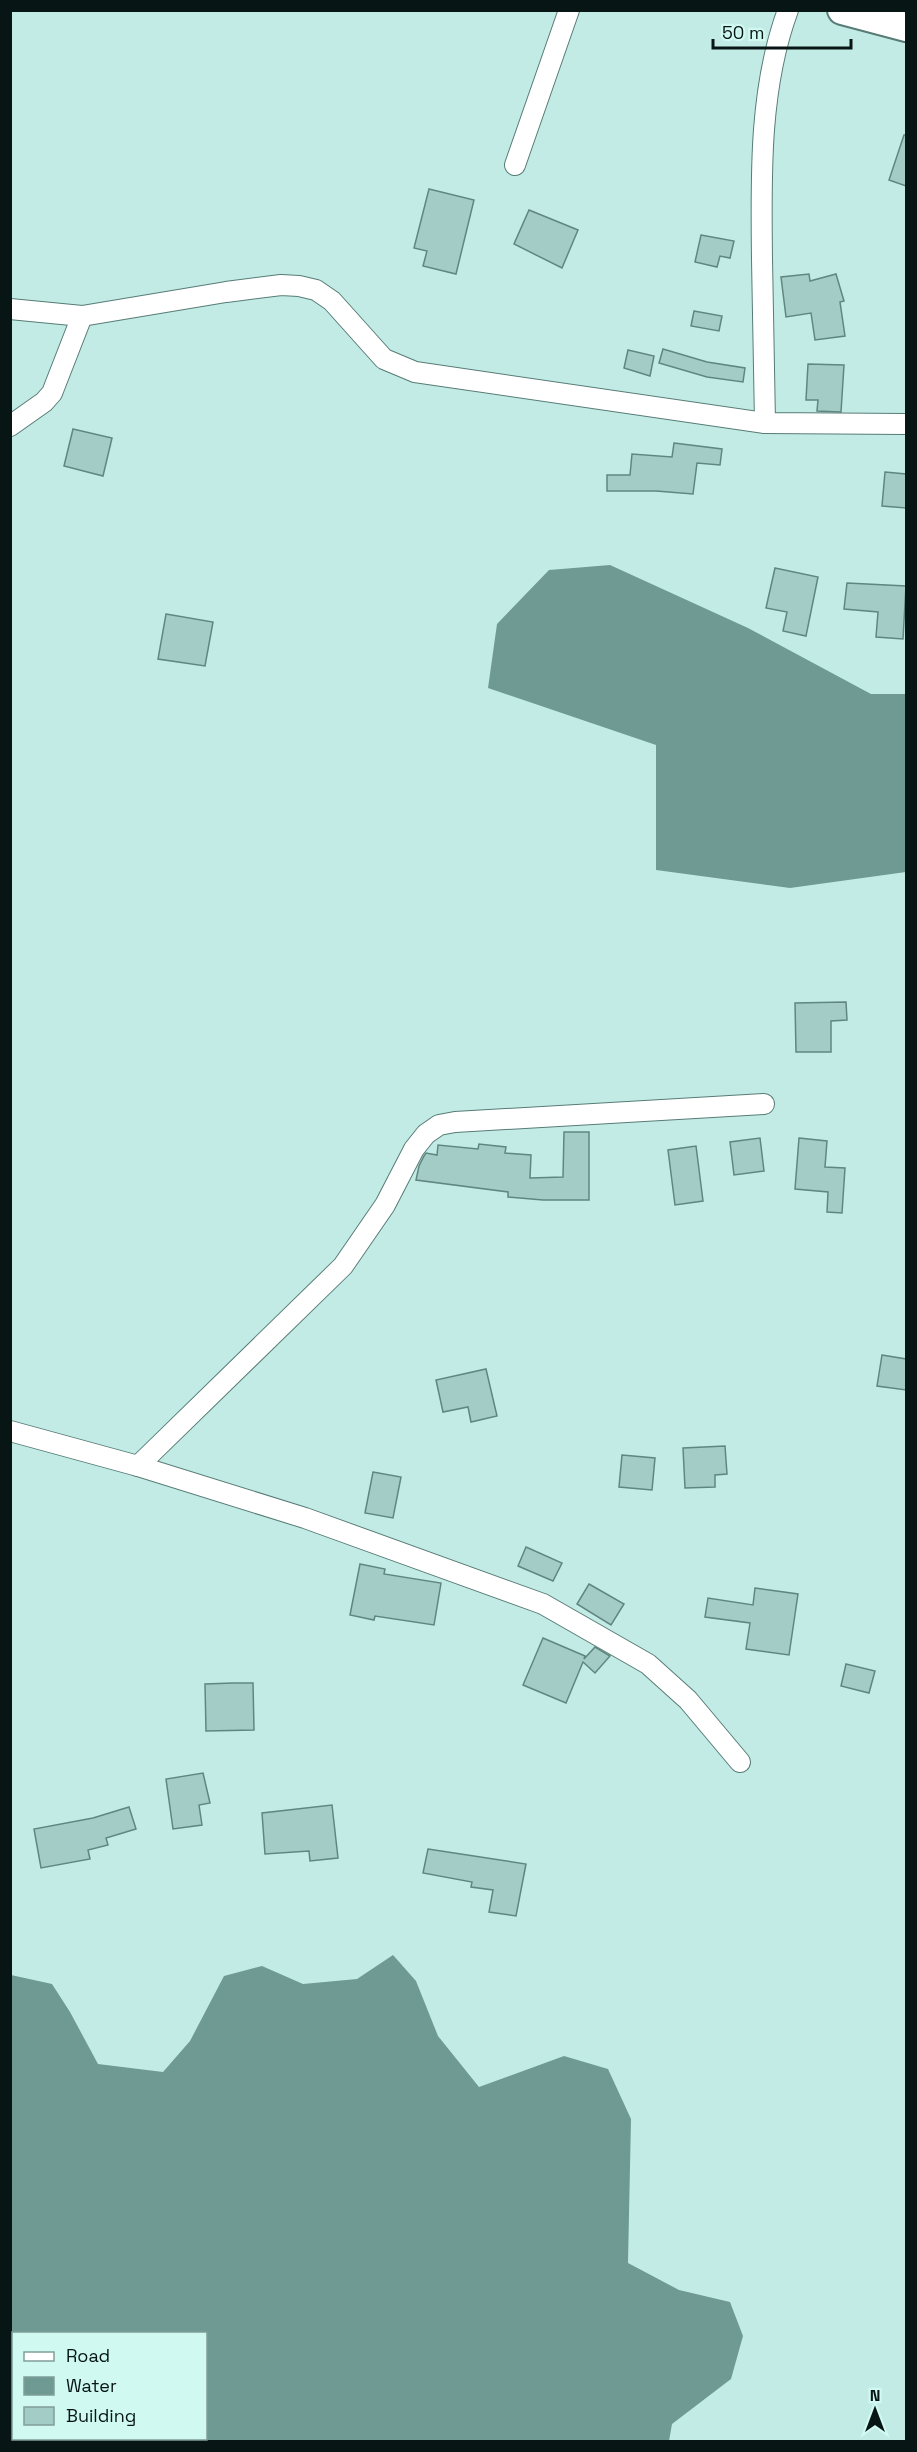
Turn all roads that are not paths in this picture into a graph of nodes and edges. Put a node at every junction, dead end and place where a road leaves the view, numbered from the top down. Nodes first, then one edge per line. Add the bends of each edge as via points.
1 (569, 10) edge
2 (788, 10) edge
3 (842, 10) edge
4 (906, 27) edge
5 (515, 165) dead end
6 (10, 309) edge
7 (82, 316) junction
8 (765, 423) junction
9 (906, 424) edge
10 (10, 426) edge
11 (764, 1104) dead end
12 (10, 1431) edge
13 (138, 1466) junction
14 (740, 1762) dead end

1 - 5 street
2 - 8 street via 771,74 761,183
3 - 4 main road
6 - 7 street
7 - 8 street via 226,292 299,286 332,301 384,359 415,372
7 - 10 street via 52,393
8 - 9 street
11 - 13 street via 439,1125 414,1149 385,1205 343,1266
12 - 13 street
13 - 14 street via 305,1518 543,1604 648,1664 688,1700

